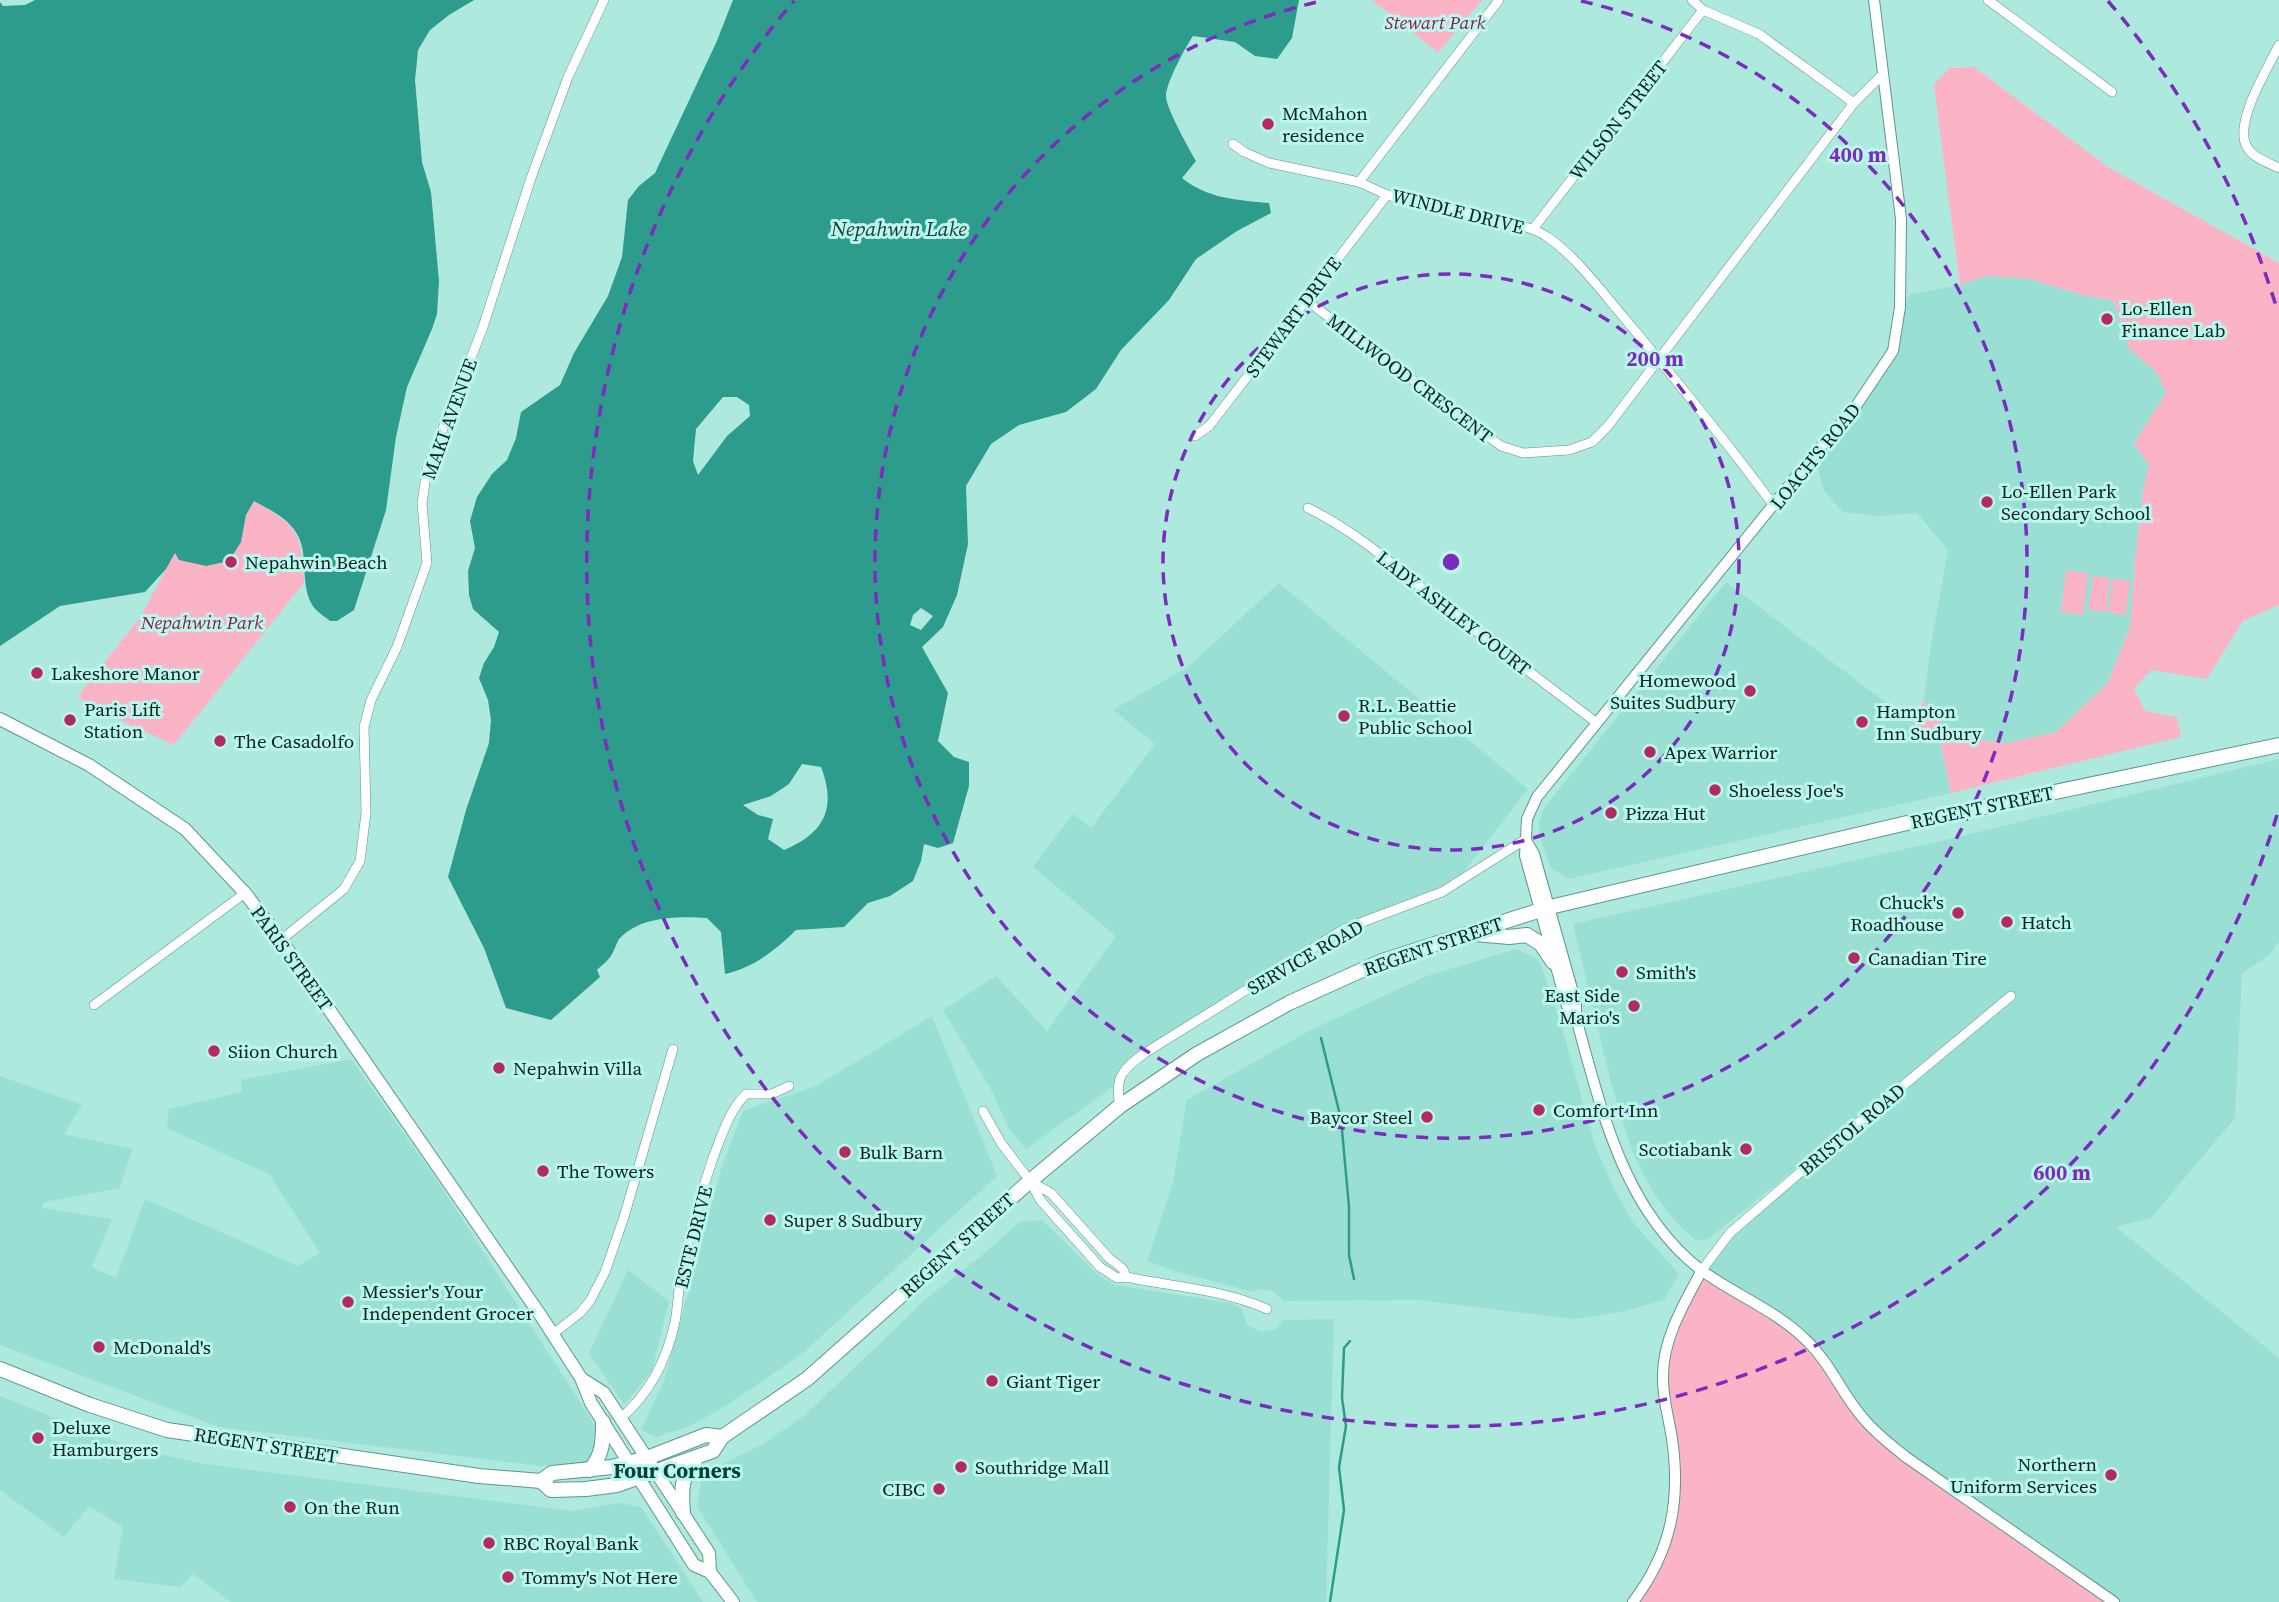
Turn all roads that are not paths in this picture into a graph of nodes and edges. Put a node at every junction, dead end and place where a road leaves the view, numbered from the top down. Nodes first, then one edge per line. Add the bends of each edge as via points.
1 (604, 0) edge
2 (1499, 0) edge
3 (1692, 0) edge
4 (1874, 0) edge
5 (1988, 0) edge
6 (1703, 10) junction
7 (2279, 45) edge
8 (1883, 74) junction
9 (2112, 92) dead end
10 (1854, 103) junction
11 (1233, 144) dead end
12 (2279, 168) edge
13 (1359, 182) junction
14 (1387, 195) junction
15 (1533, 229) junction
16 (1307, 300) junction
17 (1659, 359) junction
18 (1195, 436) dead end
19 (1774, 506) junction
20 (1308, 508) dead end
21 (0, 719) edge
22 (1597, 723) junction
23 (2279, 745) edge
24 (1525, 839) junction
25 (245, 893) junction
26 (1544, 909) junction
27 (1466, 934) junction
28 (281, 940) junction
29 (1553, 962) junction
30 (2011, 996) dead end
31 (94, 1004) dead end
32 (1576, 1018) junction
33 (673, 1049) dead end
34 (789, 1086) dead end
35 (1120, 1106) junction
36 (983, 1111) dead end
37 (1030, 1181) junction
38 (1702, 1270) junction
39 (1267, 1309) dead end
40 (553, 1334) junction
41 (0, 1369) edge
42 (581, 1378) junction
43 (621, 1418) junction
44 (603, 1422) junction
45 (722, 1437) junction
46 (647, 1458) junction
47 (698, 1458) junction
48 (629, 1462) junction
49 (590, 1470) junction
50 (657, 1472) junction
51 (639, 1479) junction
52 (541, 1481) junction
53 (683, 1513) junction
54 (710, 1572) junction
55 (733, 1602) edge
56 (1633, 1602) edge
57 (2114, 1602) edge

1 - 28 street, MAKI AVENUE via 568,77 482,330 426,469 422,503 427,563 364,727 366,813 360,861 344,889
2 - 13 street
3 - 6 street
4 - 8 street, LOACH'S ROAD
5 - 9 street
6 - 10 street via 1759,34
6 - 15 street, WILSON STREET
7 - 12 street via 2249,106 2243,132 2247,148
8 - 10 street, MILLWOOD CRESCENT
8 - 19 street, LOACH'S ROAD via 1901,219 1900,307 1892,351 1854,409
10 - 17 street, MILLWOOD CRESCENT
11 - 13 street, WINDLE DRIVE via 1269,163
13 - 14 street, WINDLE DRIVE
14 - 15 street, WINDLE DRIVE
14 - 16 street, STEWART DRIVE
15 - 17 street, WINDLE DRIVE via 1571,258
16 - 17 street, MILLWOOD CRESCENT via 1501,446 1523,453 1569,450 1592,442
16 - 18 street, STEWART DRIVE via 1209,426
17 - 19 street, WINDLE DRIVE
19 - 22 street, LOACH'S ROAD
20 - 22 street, LADY ASHLEY COURT via 1365,543
21 - 25 main road, PARIS STREET via 89,765 185,829
22 - 24 street, LOACH'S ROAD via 1537,797 1527,819
23 - 26 main road, REGENT STREET via 1907,823
24 - 26 street via 1534,854
24 - 35 street, SERVICE ROAD via 1442,891 1345,929 1145,1053 1126,1066 1117,1084
25 - 28 main road, PARIS STREET
25 - 31 street
26 - 27 main road, REGENT STREET
26 - 29 street
26 - 32 street via 1576,1003
27 - 29 main road via 1527,935 1541,944
27 - 35 main road, REGENT STREET via 1382,961 1289,1003 1197,1054
28 - 40 main road, PARIS STREET
29 - 32 street via 1567,1006
30 - 38 street, BRISTOL ROAD via 1730,1233
32 - 38 street via 1622,1165 1664,1234
33 - 40 street via 605,1272 580,1313
34 - 43 street, ESTE DRIVE via 772,1094 746,1094 727,1121 682,1265 675,1323 646,1394
35 - 37 main road, REGENT STREET
36 - 37 street
37 - 39 street via 1051,1193 1126,1277 1226,1295
37 - 45 main road, REGENT STREET via 807,1379
38 - 56 street via 1667,1345 1662,1373 1676,1496 1655,1568
38 - 57 street via 1786,1322 1808,1341 1880,1437
40 - 42 main road, PARIS STREET
41 - 52 main road, REGENT STREET via 167,1430
42 - 43 main road, PARIS STREET via 604,1393
42 - 44 main road, PARIS STREET
43 - 46 main road, PARIS STREET
44 - 48 main road, PARIS STREET
44 - 49 main road via 600,1456
45 - 46 main road, REGENT STREET via 706,1436
45 - 47 main road, REGENT STREET via 713,1451
46 - 48 main road, REGENT STREET
46 - 50 main road, PARIS STREET
47 - 50 main road, REGENT STREET
47 - 53 main road via 683,1479
48 - 49 main road, REGENT STREET
48 - 51 main road, PARIS STREET
49 - 52 main road, REGENT STREET via 552,1474
50 - 51 main road, REGENT STREET
50 - 53 main road, PARIS STREET
51 - 52 main road, REGENT STREET via 575,1490 551,1490
51 - 54 main road, PARIS STREET via 694,1565
53 - 54 main road, PARIS STREET via 709,1553
54 - 55 main road

